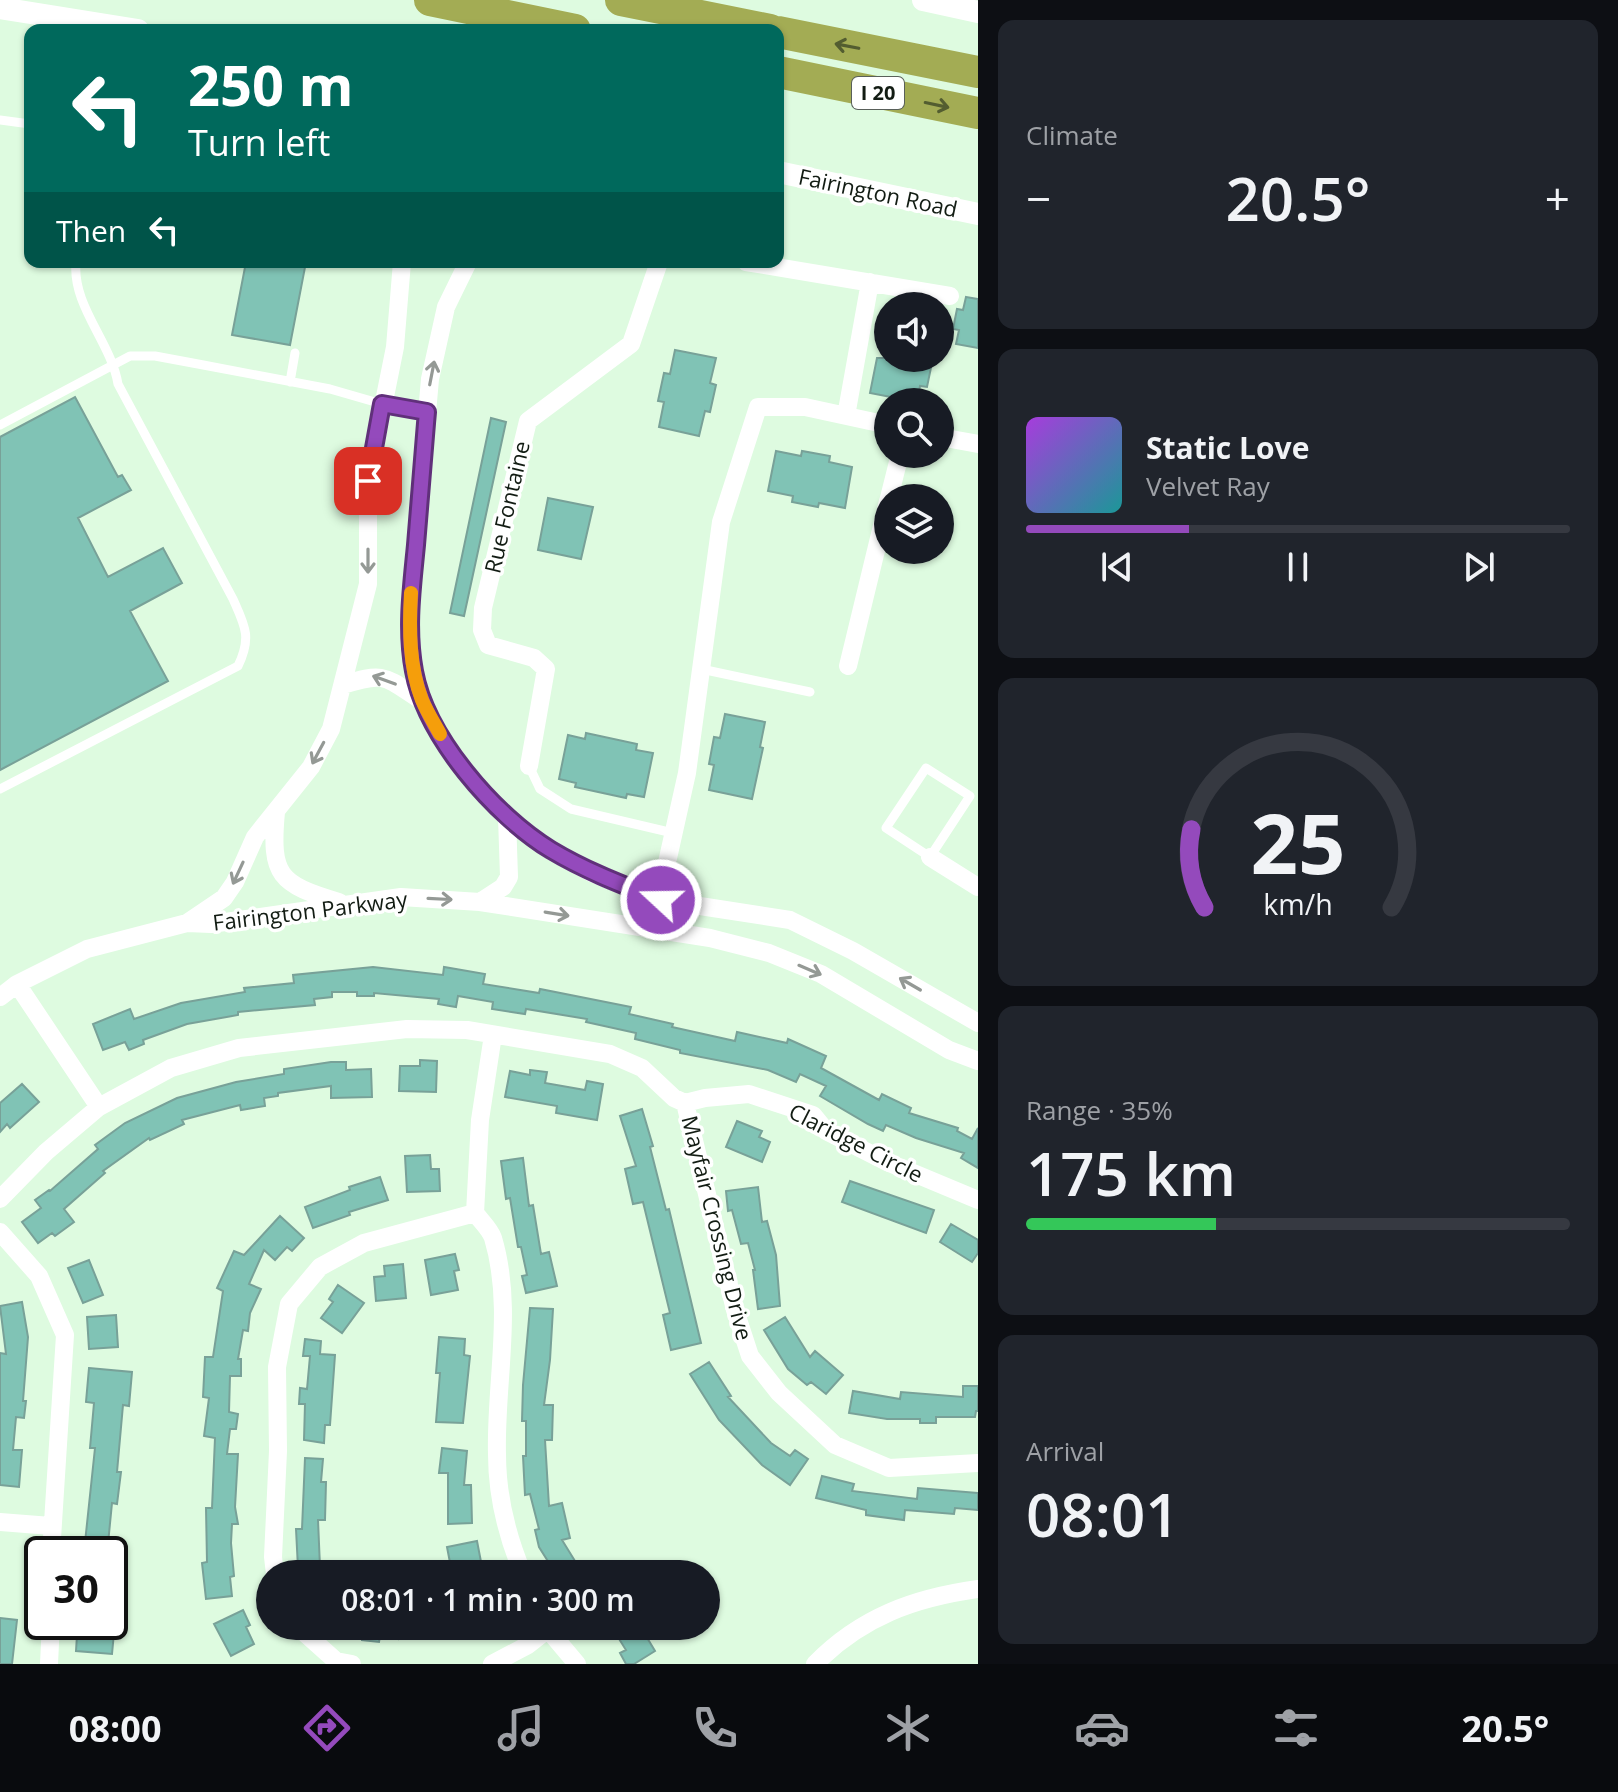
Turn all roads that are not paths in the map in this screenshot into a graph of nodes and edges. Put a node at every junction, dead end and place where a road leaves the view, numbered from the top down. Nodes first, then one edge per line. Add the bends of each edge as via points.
1 (430, 0) edge
2 (621, 0) edge
3 (923, 0) edge
4 (0, 8) edge
5 (32, 12) junction
6 (978, 12) edge
7 (45, 24) edge
8 (94, 24) edge
9 (546, 24) edge
10 (740, 24) edge
11 (784, 33) edge
12 (978, 72) edge
13 (784, 73) edge
14 (978, 113) edge
15 (0, 120) edge
16 (24, 123) edge
17 (784, 173) edge
18 (978, 214) edge
19 (76, 268) edge
20 (402, 268) edge
21 (465, 268) edge
22 (657, 268) edge
23 (783, 268) edge
24 (870, 282) junction
25 (927, 292) edge
26 (295, 353) dead end
27 (115, 364) junction
28 (290, 382) junction
29 (382, 404) junction
30 (427, 412) junction
31 (846, 416) junction
32 (874, 422) edge
33 (0, 425) edge
34 (954, 440) edge
35 (978, 444) edge
36 (874, 558) edge
37 (848, 666) dead end
38 (701, 669) junction
39 (343, 685) junction
40 (810, 692) dead end
41 (422, 701) junction
42 (529, 766) joint
43 (0, 789) edge
44 (276, 812) junction
45 (507, 817) junction
46 (673, 833) junction
47 (930, 857) junction
48 (978, 887) edge
49 (661, 900) junction
50 (480, 902) junction
51 (344, 903) junction
52 (187, 923) junction
53 (658, 930) junction
54 (17, 984) junction
55 (0, 997) edge
56 (978, 1023) edge
57 (493, 1035) junction
58 (978, 1061) edge
59 (685, 1103) junction
60 (99, 1107) junction
61 (0, 1199) edge
62 (978, 1200) edge
63 (475, 1213) junction
64 (0, 1232) edge
65 (978, 1463) edge
66 (0, 1522) edge
67 (51, 1526) junction
68 (51, 1536) edge
69 (273, 1560) edge
70 (517, 1560) edge
71 (978, 1589) edge
72 (50, 1640) edge
73 (313, 1640) edge
74 (533, 1640) edge
75 (556, 1640) edge
76 (49, 1664) edge
77 (352, 1664) edge
78 (492, 1664) edge
79 (577, 1664) edge
80 (815, 1664) edge

1 - 9 highway
2 - 10 highway
3 - 6 street
4 - 5 street
5 - 7 street
5 - 8 street
12 -> 11 highway, I 20
13 -> 14 highway, I 20
15 - 16 lane
17 - 18 street, Fairington Road
19 - 27 lane via 90,320
20 - 29 street via 395,347
30 -> 21 street via 446,307
22 - 42 street, Rue Fontaine via 631,344 528,421 482,630 488,645 534,658 546,669
23 - 24 street
24 - 25 street
24 - 31 street
26 - 28 lane
27 - 28 lane via 130,356 155,356
27 - 33 lane
27 - 43 lane via 118,384 233,599 247,632 246,650 238,666
28 - 29 lane
29 - 30 street
29 -> 39 street via 368,481 368,584
30 - 41 street via 409,618
31 - 32 street
31 - 38 street via 805,407 758,407 721,522
34 - 35 street
36 - 37 street
38 - 40 lane
38 - 46 street
41 -> 39 street via 383,677
39 -> 44 street via 331,729 311,767
41 - 45 street via 473,781
42 - 46 lane via 540,789 571,809
44 - 51 street via 274,859 283,875 298,890
44 -> 52 street via 255,837 224,898
45 - 49 street via 548,849 592,873
45 - 50 street via 509,877
46 - 49 street
47 - 47 lane via 886,828 926,768 970,796
47 - 48 street
49 - 53 street
56 -> 49 street via 790,920
51 -> 50 street, Fairington Parkway via 401,897
50 -> 53 street, Fairington Parkway
51 - 52 street, Fairington Parkway via 211,924
52 - 54 street via 87,949
53 -> 58 street, Fairington Parkway via 769,953 821,974 949,1050
54 - 55 street
54 - 60 street
57 - 59 street, Mayfair Crossing Drive via 610,1054 642,1068
57 - 60 street, Mayfair Crossing Drive via 407,1029 239,1048 171,1068
57 - 63 street via 480,1120
59 - 62 street, Claridge Circle via 749,1094 813,1115 826,1131
59 - 65 street, Mayfair Crossing Drive via 735,1310 750,1356 779,1393 835,1445 889,1468
60 - 61 street, Mayfair Crossing Drive
63 - 69 street via 364,1243 320,1267 289,1304 277,1367
63 - 70 street via 492,1235 499,1278 497,1455
64 - 67 street via 39,1276 65,1335
66 - 67 street
67 - 68 street
71 - 80 street via 907,1603 863,1626
72 - 76 street
73 - 77 street via 336,1661
74 - 78 street
75 - 79 street

